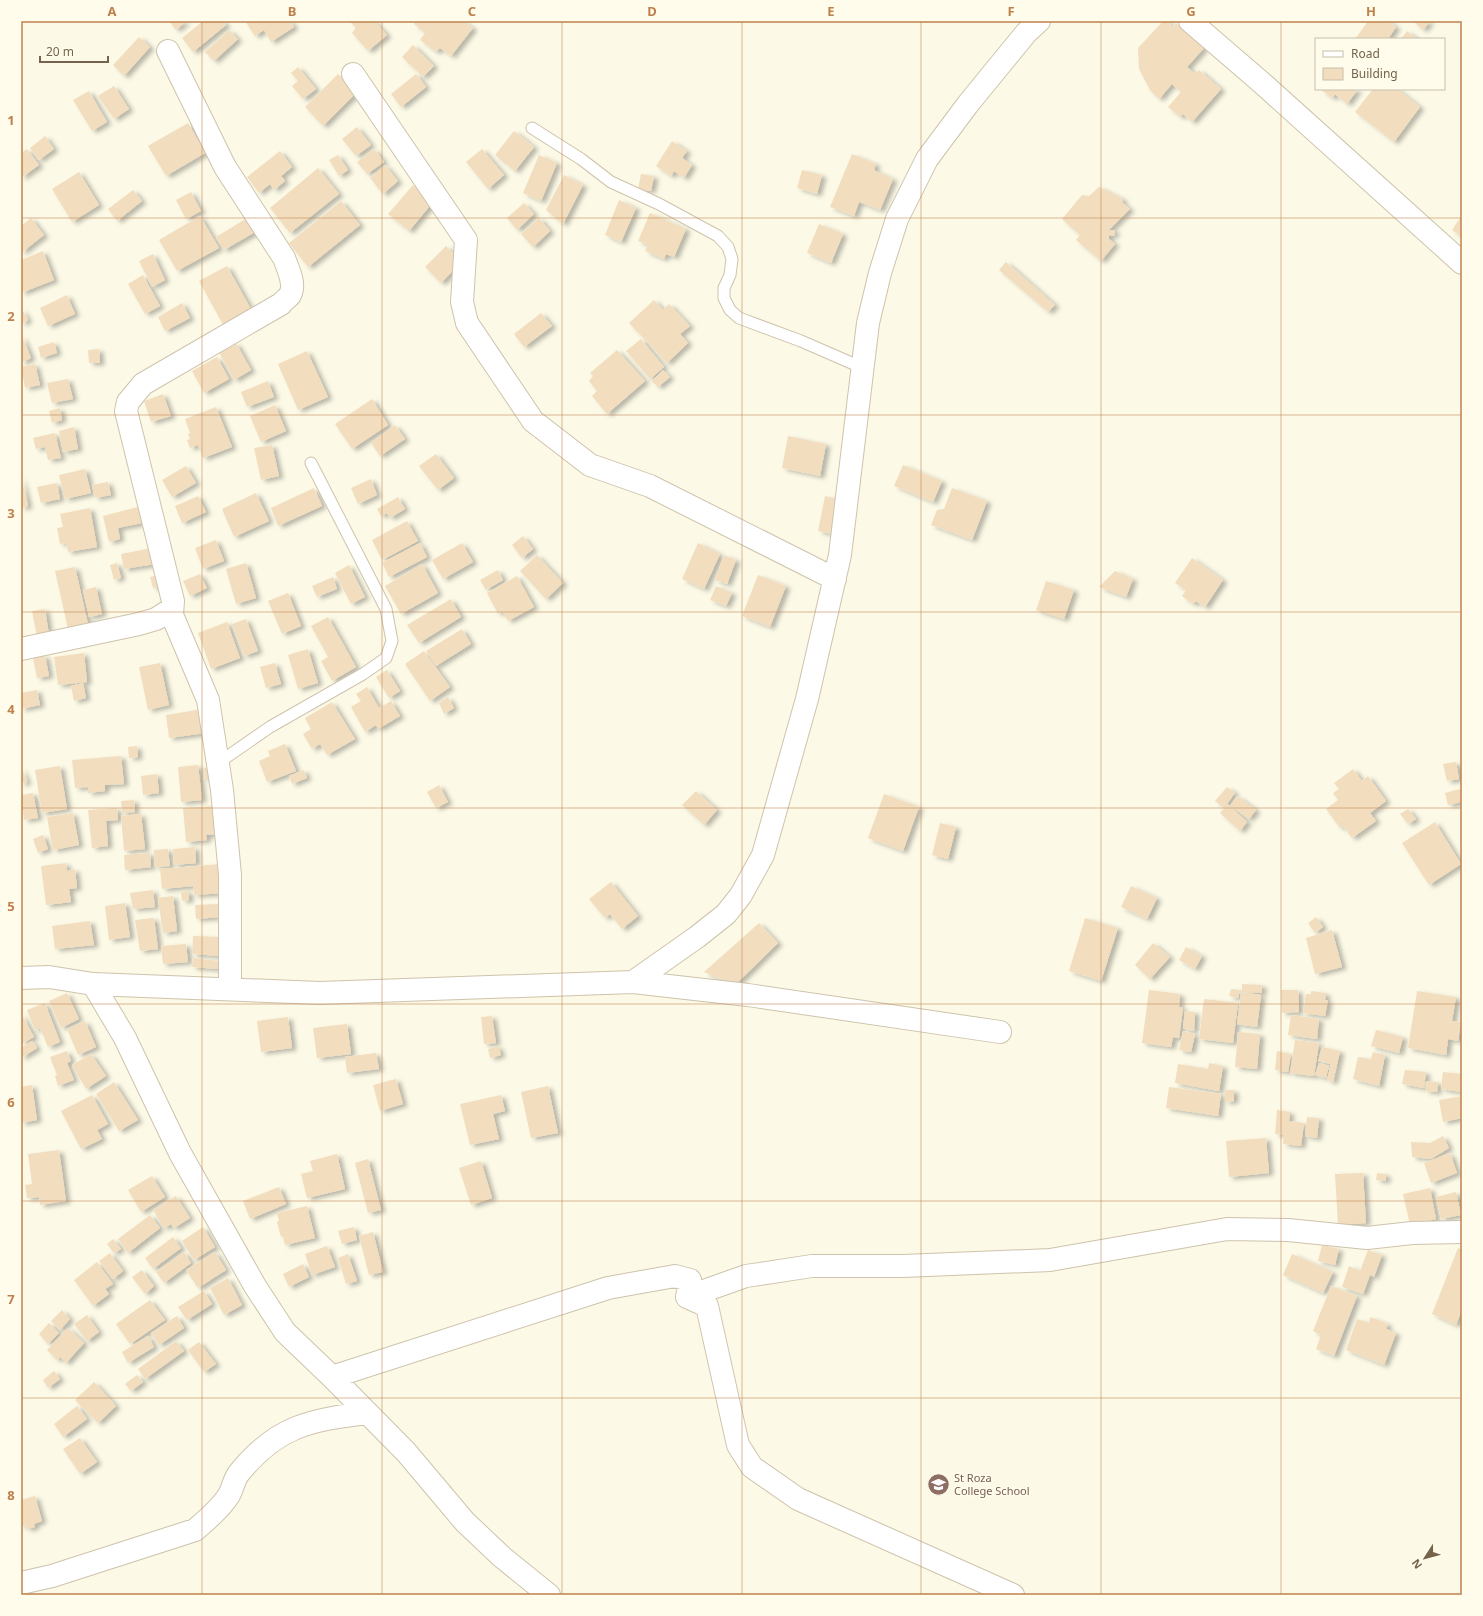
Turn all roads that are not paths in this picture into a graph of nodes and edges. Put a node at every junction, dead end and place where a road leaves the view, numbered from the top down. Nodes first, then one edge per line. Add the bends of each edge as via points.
1 (1040, 21) edge
2 (1190, 21) edge
3 (168, 51) dead end
4 (353, 74) dead end
5 (532, 128) dead end
6 (1462, 263) edge
7 (863, 368) junction
8 (311, 463) dead end
9 (835, 579) junction
10 (172, 610) junction
11 (21, 649) edge
12 (218, 763) junction
13 (21, 978) edge
14 (633, 982) junction
15 (92, 984) junction
16 (230, 990) junction
17 (1000, 1032) dead end
18 (1462, 1232) edge
19 (687, 1297) junction
20 (332, 1377) junction
21 (367, 1413) junction
22 (21, 1583) edge
23 (549, 1595) edge
24 (1013, 1595) edge

1 - 7 street via 1026,33 927,159 897,219 880,273 868,323
2 - 6 street via 1262,82
3 - 10 street via 225,166 284,258 292,284 290,295 281,304 143,384 128,402 126,411 173,601
4 - 9 street via 466,240 462,302 467,323 533,421 590,465 650,486
5 - 7 lane via 581,159 611,182 718,236 728,248 732,259 730,275 724,288 724,298 730,310 739,318
7 - 9 street
8 - 12 lane via 386,609 392,641 386,658 270,727
9 - 14 street via 807,699 763,855 741,895 726,914
10 - 11 street via 156,619 139,624
10 - 12 street via 208,700
12 - 16 street via 230,875
13 - 15 street via 49,977
14 - 16 street via 320,993
14 - 17 street
15 - 16 street
15 - 20 street via 125,1038 180,1153 255,1286 285,1332
18 - 19 street via 1367,1238 1288,1230 1227,1229 1050,1260 903,1266 812,1266 746,1276
19 - 20 street via 690,1280 675,1276 608,1288
19 - 24 street via 707,1306 738,1445 752,1467 798,1499
20 - 21 street
21 - 22 street via 314,1421 285,1432 258,1451 238,1474 229,1495 196,1530 52,1576
21 - 23 street via 406,1452 465,1522 502,1557

